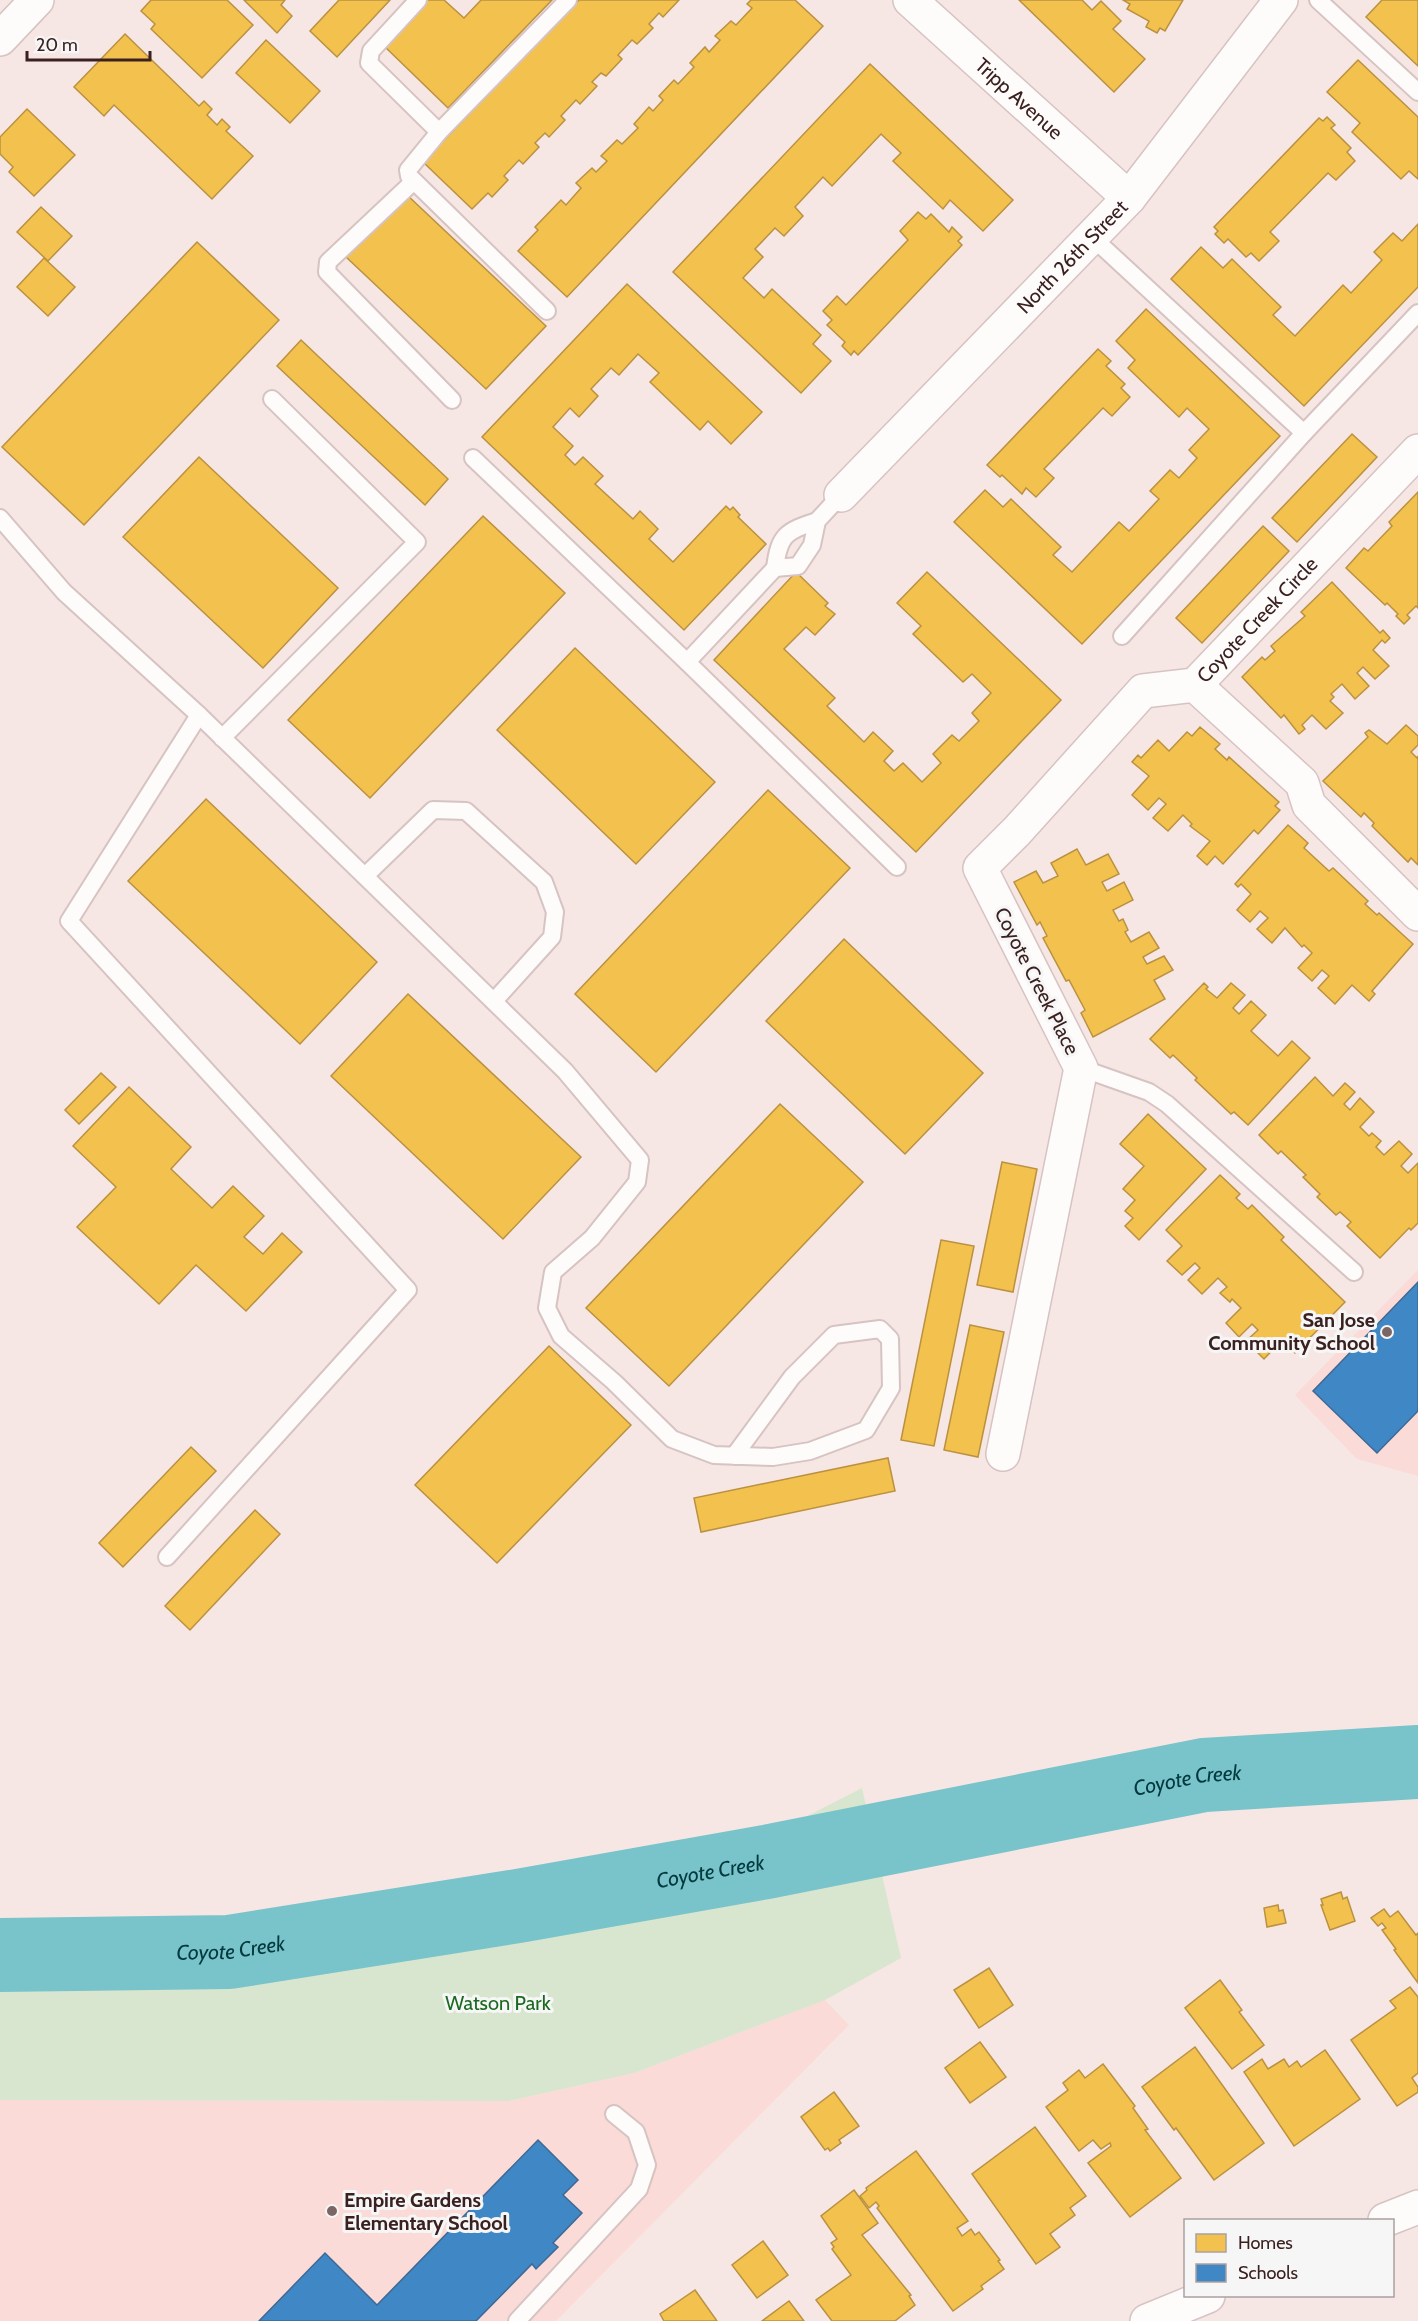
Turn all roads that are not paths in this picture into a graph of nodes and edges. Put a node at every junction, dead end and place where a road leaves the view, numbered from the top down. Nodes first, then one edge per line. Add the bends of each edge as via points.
1 (37, 0) edge
2 (418, 0) edge
3 (568, 0) edge
4 (910, 0) edge
5 (1281, 0) edge
6 (1318, 0) edge
7 (0, 39) edge
8 (1418, 92) edge
9 (439, 132) junction
10 (414, 181) junction
11 (1129, 198) junction
12 (1092, 237) junction
13 (548, 311) dead end
14 (1418, 313) edge
15 (272, 399) dead end
16 (452, 400) dead end
17 (1304, 433) junction
18 (1418, 451) edge
19 (473, 459) dead end
20 (841, 495) joint
21 (0, 518) edge
22 (817, 521) junction
23 (776, 568) junction
24 (1122, 636) dead end
25 (687, 662) junction
26 (1195, 685) junction
27 (199, 715) junction
28 (222, 738) junction
29 (897, 867) dead end
30 (365, 876) junction
31 (1418, 914) edge
32 (494, 1001) junction
33 (1081, 1068) junction
34 (1354, 1272) dead end
35 (1003, 1454) dead end
36 (735, 1456) junction
37 (167, 1557) dead end
38 (614, 2114) dead end
39 (1418, 2207) edge
40 (1388, 2219) edge
41 (1203, 2297) edge
42 (517, 2321) edge
43 (1148, 2321) edge

1 - 7 street
2 - 9 lane via 371,51 369,63
3 - 9 lane
4 - 11 street, Tripp Avenue
5 - 11 street, North 26th Street
6 - 8 lane
9 - 10 lane via 408,170
10 - 13 lane
10 - 16 lane via 328,262 327,272
11 - 12 street, North 26th Street
12 - 17 lane
12 - 20 street, North 26th Street
14 - 17 lane
15 - 28 lane via 417,542
17 - 24 lane
18 - 26 street, Coyote Creek Circle
19 - 25 lane
20 - 22 lane
21 - 27 lane via 64,592
22 - 23 lane via 793,529 778,546
22 - 23 lane via 812,545 798,566
23 - 25 lane
25 - 29 lane
26 - 31 street, Coyote Creek Circle via 1302,783 1309,805
26 - 33 street, Coyote Creek Place via 1143,691 980,868
27 - 28 lane
27 - 37 lane via 69,921 408,1290
28 - 30 lane
30 - 32 lane
30 - 32 lane via 433,810 466,812 544,882 555,912 552,937
32 - 36 lane via 565,1071 640,1160 637,1182 592,1238 553,1272 547,1308 561,1336 672,1439 714,1455
33 - 34 lane via 1149,1092 1167,1104
33 - 35 street, Coyote Creek Place
36 - 36 lane via 773,1457 810,1451 866,1430 891,1388 890,1339 880,1329 834,1335 792,1377
38 - 42 lane via 636,2132 647,2165 639,2189
39 - 40 street
41 - 43 street

